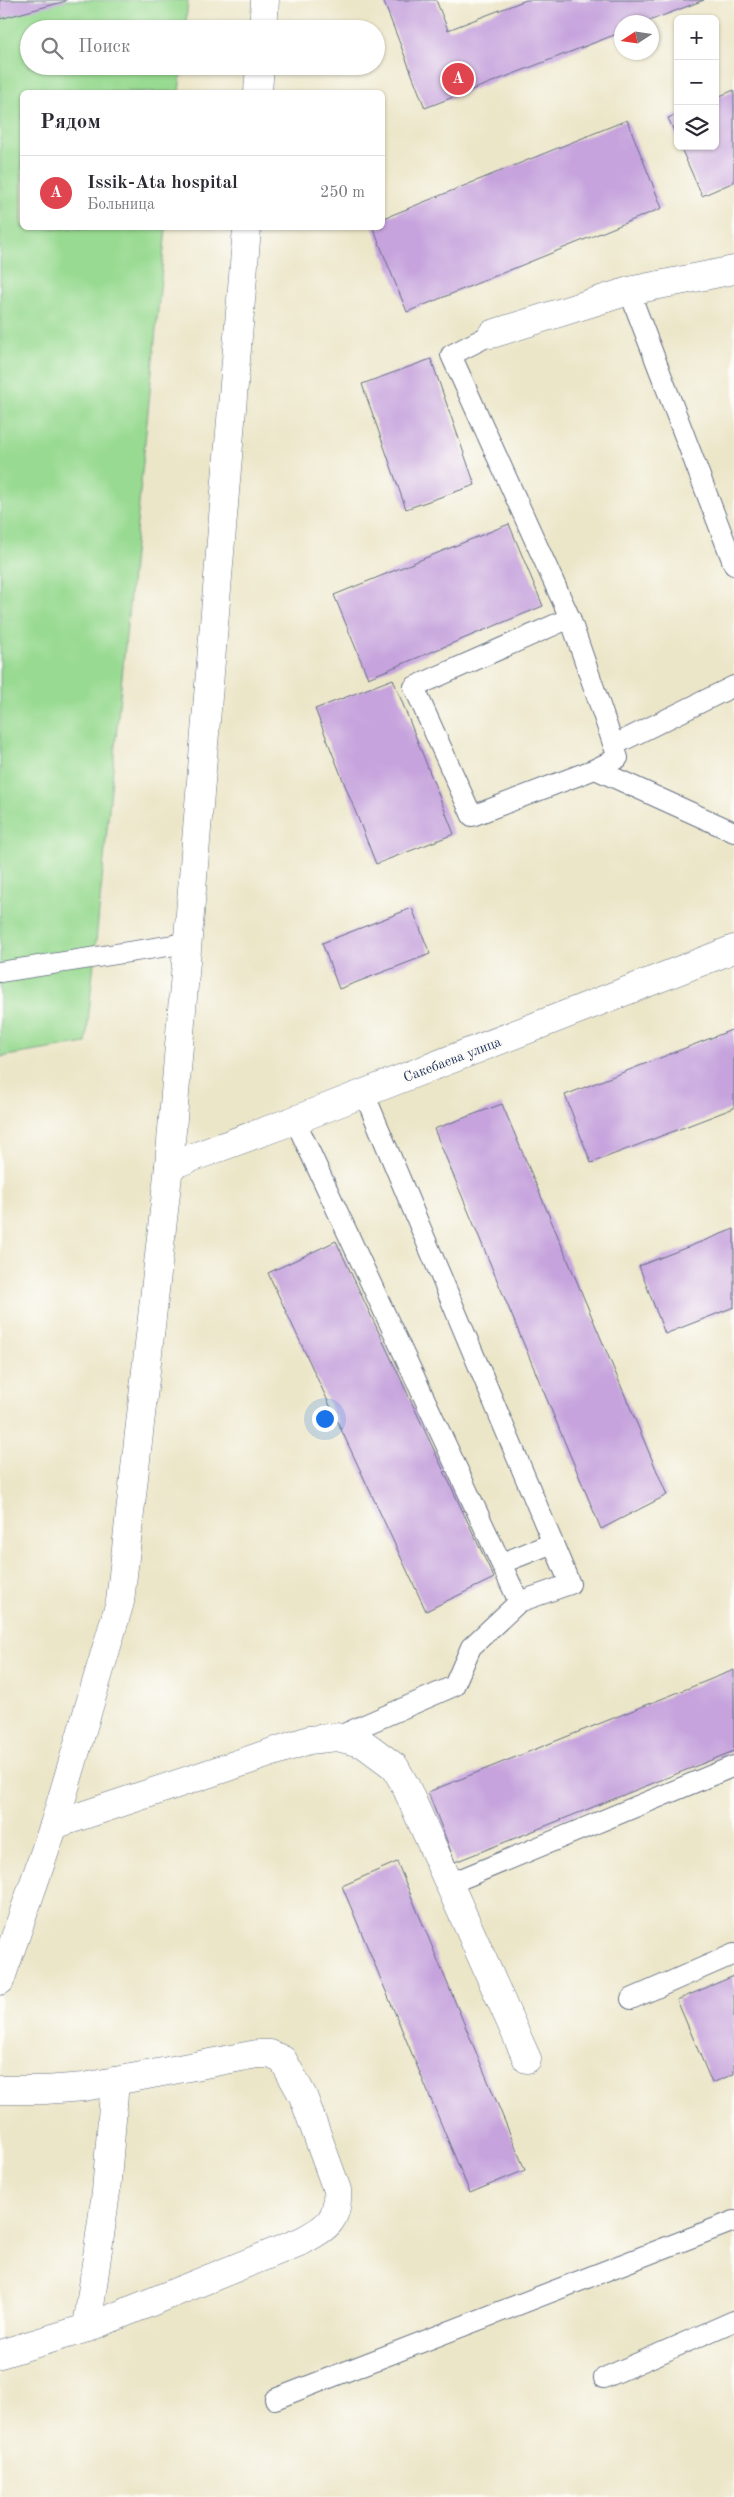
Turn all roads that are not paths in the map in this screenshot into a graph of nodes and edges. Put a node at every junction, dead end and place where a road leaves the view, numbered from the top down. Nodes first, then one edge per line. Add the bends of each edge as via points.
1 (265, 0) edge
2 (264, 20) edge
3 (259, 75) edge
4 (258, 90) edge
5 (246, 230) edge
6 (734, 270) edge
7 (629, 291) junction
8 (492, 334) joint
9 (734, 566) edge
10 (570, 618) junction
11 (734, 686) edge
12 (614, 745) junction
13 (595, 769) junction
14 (734, 832) edge
15 (187, 943) junction
16 (734, 949) edge
17 (0, 972) edge
18 (364, 1093) junction
19 (296, 1120) junction
20 (169, 1166) junction
21 (553, 1543) junction
22 (502, 1563) junction
23 (519, 1602) junction
24 (337, 1737) junction
25 (734, 1766) edge
26 (54, 1825) junction
27 (449, 1884) junction
28 (734, 1954) edge
29 (0, 1981) edge
30 (631, 1999) dead end
31 (527, 2059) dead end
32 (115, 2081) junction
33 (0, 2090) edge
34 (734, 2221) edge
35 (734, 2320) edge
36 (87, 2328) junction
37 (0, 2354) edge
38 (604, 2378) dead end
39 (275, 2399) dead end

1 - 2 street
3 - 4 street
5 - 15 street
6 - 7 street
7 - 8 street
7 - 9 lane
8 - 10 lane via 451,354
10 - 12 lane
10 - 13 lane via 414,686 472,816
11 - 12 lane
12 - 13 lane via 618,758
13 - 14 lane
15 - 17 lane
15 - 20 street
16 - 18 street, Сакебаева улица
18 - 19 street, Сакебаева улица
18 - 21 lane
19 - 20 street, Сакебаева улица
19 - 22 lane
20 - 26 street via 120,1602
21 - 22 lane
21 - 23 lane via 570,1584
22 - 23 lane
23 - 24 lane via 472,1647 454,1686
24 - 26 street via 309,1740
24 - 27 street via 364,1744 395,1767
25 - 27 lane
26 - 29 street
27 - 31 street
28 - 30 lane
32 - 33 street via 45,2090
32 - 36 street via 106,2192
32 - 36 street via 256,2054 276,2056 283,2060 303,2096 337,2190 338,2204 335,2216 324,2229 302,2241
34 - 39 lane
35 - 38 lane
36 - 37 street

